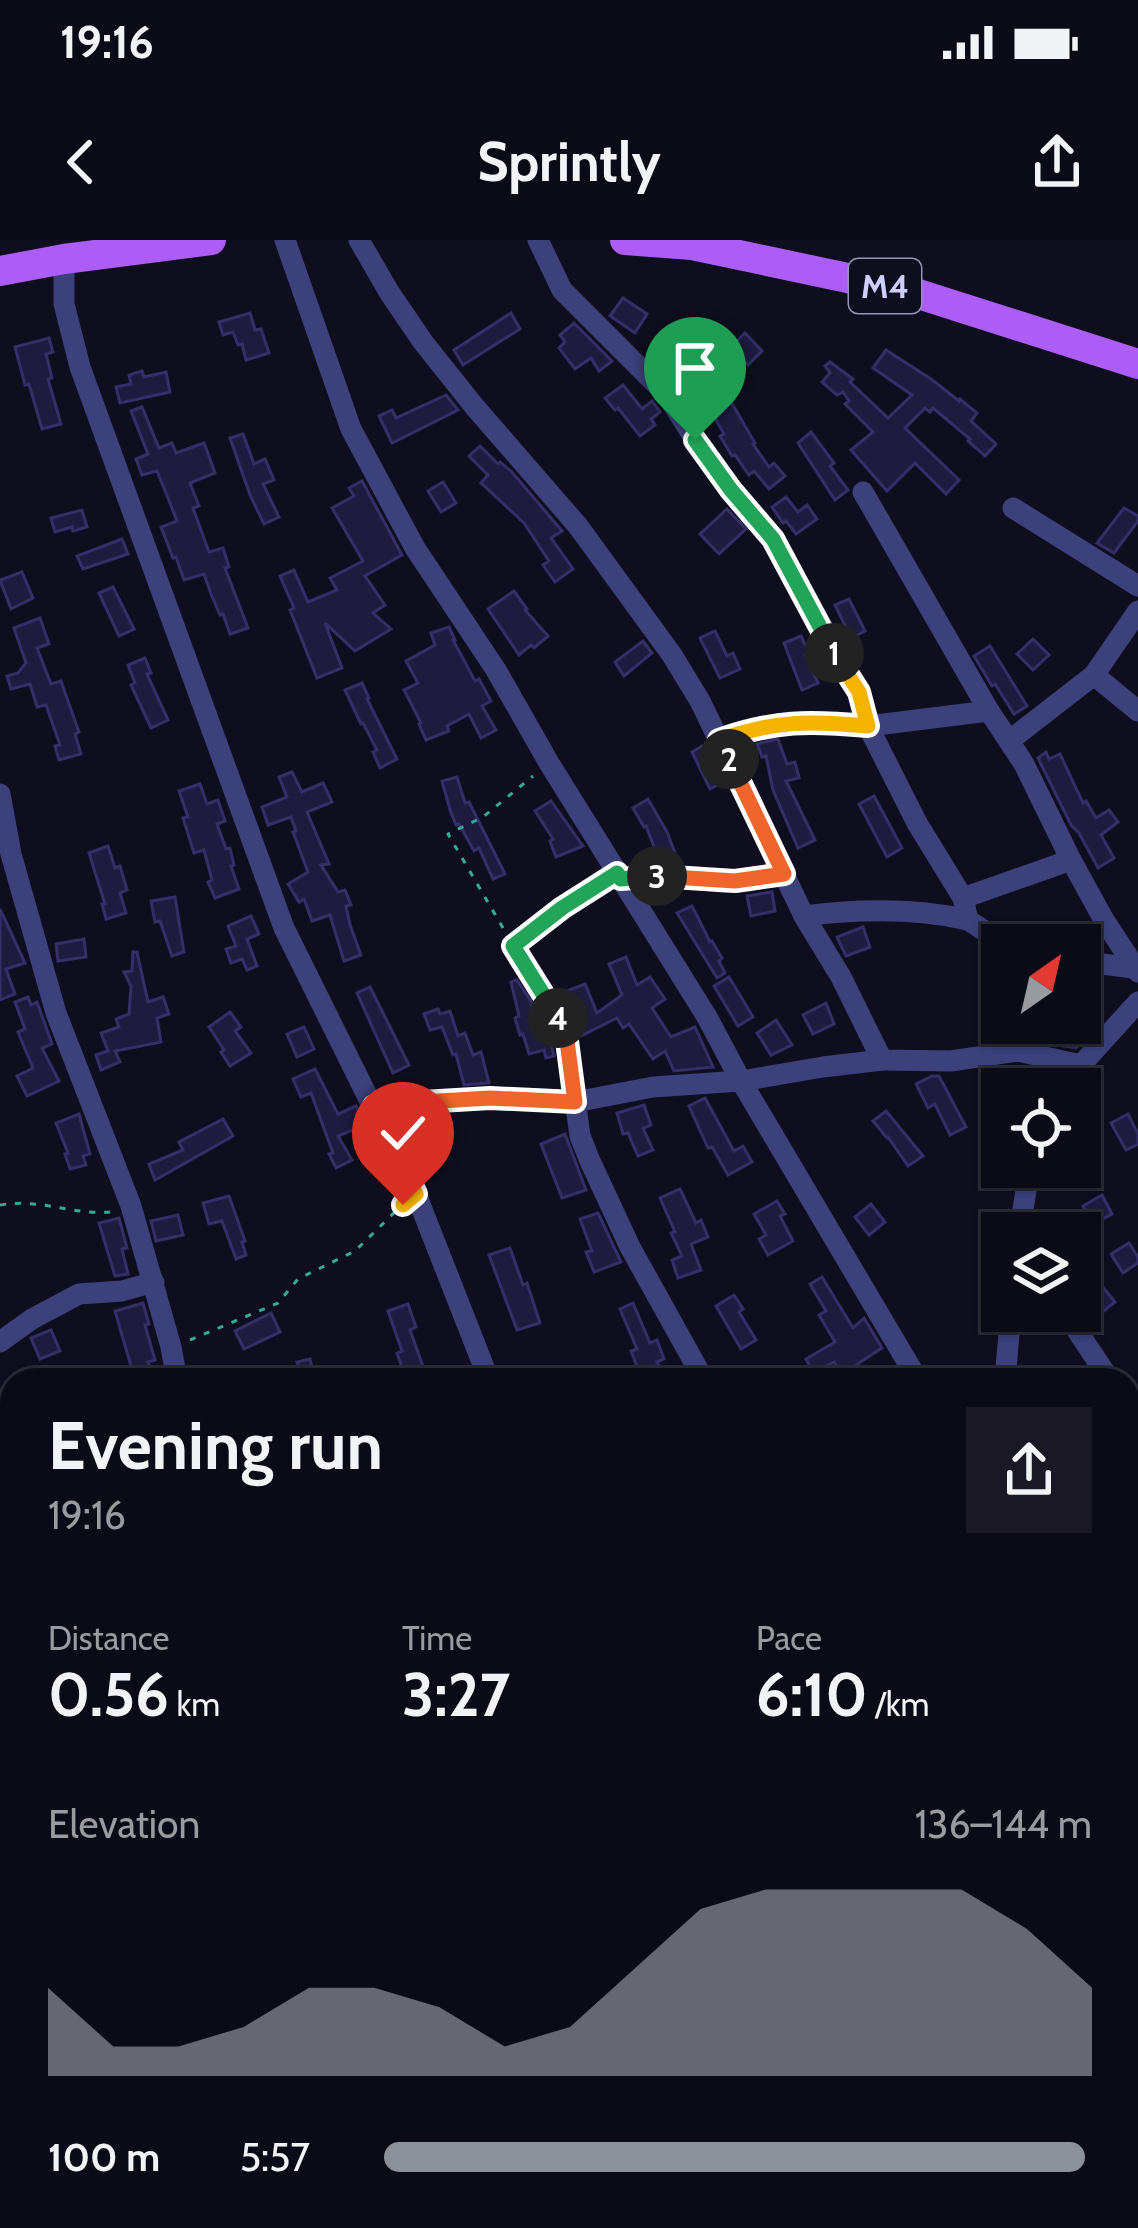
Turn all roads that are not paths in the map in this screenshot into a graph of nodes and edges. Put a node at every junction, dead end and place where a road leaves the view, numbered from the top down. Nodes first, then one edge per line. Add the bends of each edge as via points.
1 (212, 240) edge
2 (285, 240) edge
3 (359, 240) edge
4 (538, 240) edge
5 (625, 240) edge
6 (64, 259) junction
7 (0, 272) edge
8 (1138, 364) edge
9 (863, 492) dead end
10 (1013, 508) dead end
11 (1138, 586) edge
12 (1138, 611) edge
13 (1094, 675) junction
14 (989, 711) junction
15 (1138, 711) edge
16 (868, 726) junction
17 (719, 740) junction
18 (1009, 741) junction
19 (0, 794) edge
20 (1071, 860) junction
21 (784, 874) junction
22 (619, 876) junction
23 (966, 909) junction
24 (804, 916) junction
25 (983, 924) edge
26 (1101, 964) edge
27 (1135, 970) edge
28 (1138, 1002) edge
29 (1018, 1044) edge
30 (1018, 1051) junction
31 (882, 1060) junction
32 (1081, 1065) junction
33 (1079, 1068) edge
34 (741, 1081) junction
35 (575, 1102) junction
36 (374, 1106) junction
37 (154, 1282) junction
38 (1009, 1332) edge
39 (1078, 1332) edge
40 (0, 1342) edge
41 (175, 1368) edge
42 (484, 1368) edge
43 (697, 1368) edge
44 (911, 1368) edge
45 (1006, 1368) edge
46 (1102, 1368) edge

1 - 6 main road
2 - 22 street via 366,460
3 - 17 street via 424,342 639,609
4 - 16 street via 562,290 667,395 773,539 859,692
5 - 8 main road, M4 via 692,245 908,291
6 - 7 main road
6 - 36 street via 64,304 80,367 252,841 284,928
9 - 14 street
10 - 11 street
12 - 13 street
13 - 15 street
13 - 18 street
14 - 16 street
14 - 18 street
16 - 17 street via 789,722
16 - 23 street
17 - 21 street
18 - 20 street
19 - 37 street via 56,1013
20 - 23 street
20 - 27 street
21 - 22 street via 735,881
21 - 24 street
22 - 34 street
22 - 35 street via 513,946 567,1041
23 - 24 street
23 - 25 street
24 - 31 street
26 - 27 street
28 - 32 street
29 - 30 street
30 - 31 street
30 - 32 street
31 - 34 street
32 - 33 street
34 - 35 street
34 - 44 street
35 - 36 street
35 - 43 street via 580,1136 630,1247
36 - 42 street
37 - 40 street via 79,1294
37 - 41 street
38 - 45 street
39 - 46 street

